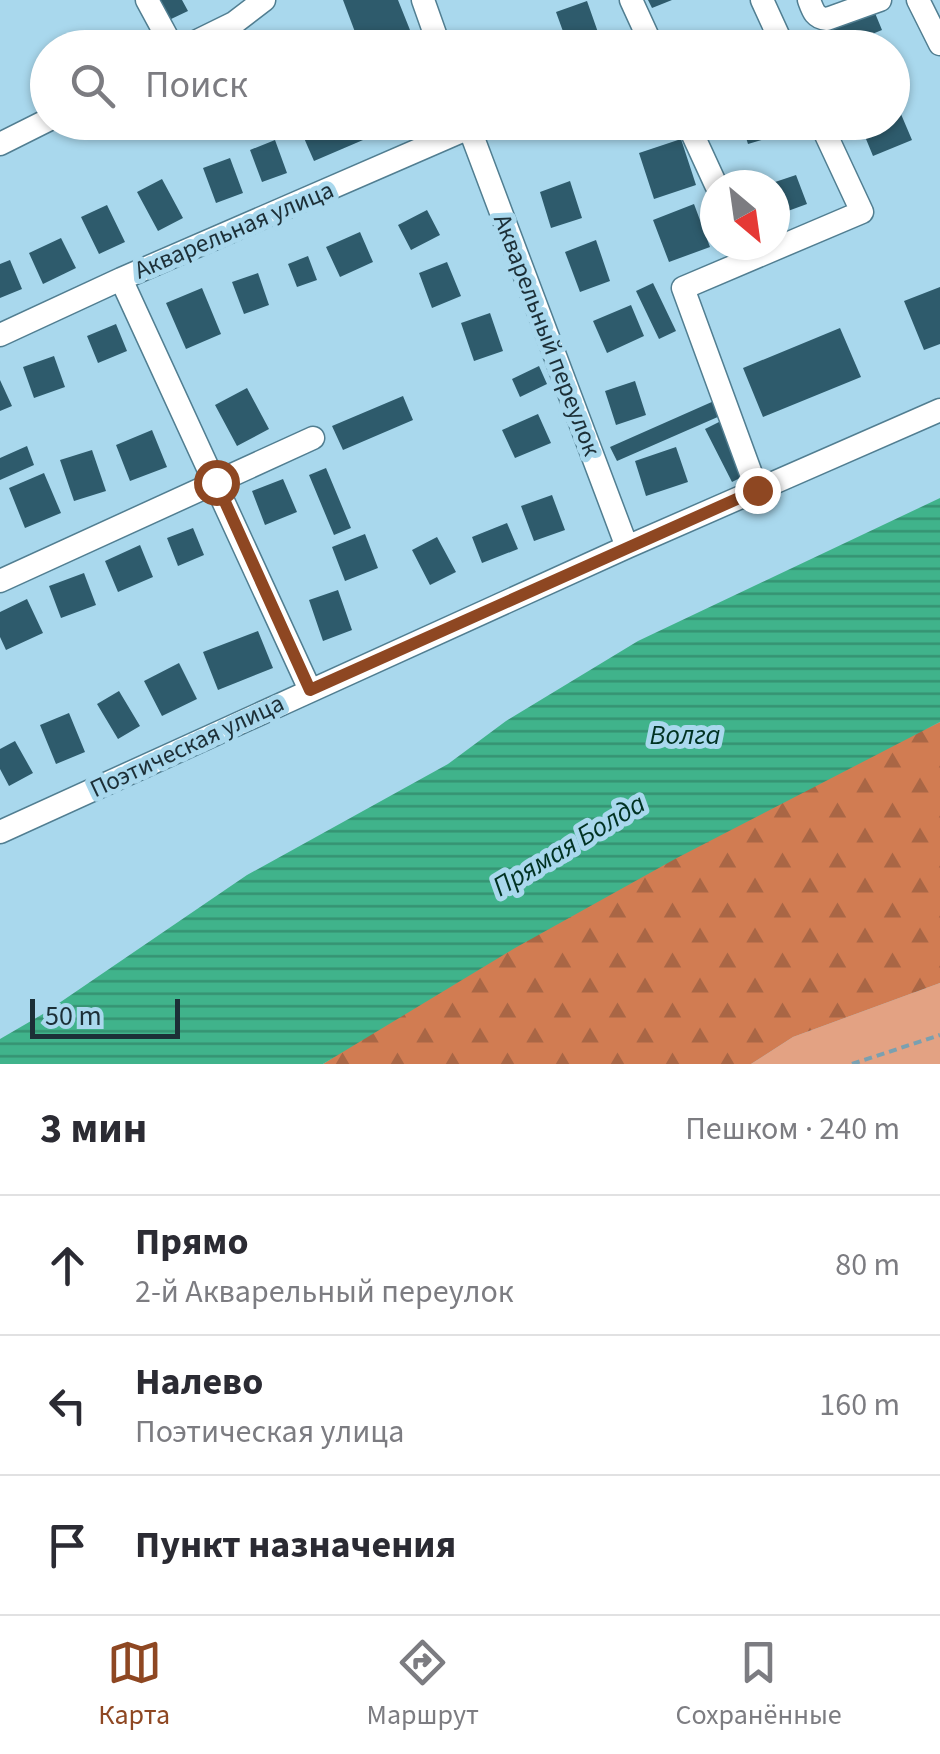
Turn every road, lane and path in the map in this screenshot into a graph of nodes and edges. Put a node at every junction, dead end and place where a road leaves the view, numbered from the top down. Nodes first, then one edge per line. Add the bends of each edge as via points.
1 (147, 0) edge
2 (264, 0) edge
3 (422, 0) edge
4 (630, 0) edge
5 (762, 0) edge
6 (809, 0) edge
7 (880, 0) edge
8 (918, 0) edge
9 (163, 30) edge
10 (220, 30) edge
11 (433, 30) edge
12 (644, 30) edge
13 (776, 30) edge
14 (940, 44) edge
15 (30, 129) edge
16 (436, 140) edge
17 (473, 140) edge
18 (695, 140) edge
19 (828, 140) edge
20 (0, 144) edge
21 (709, 170) edge
22 (790, 237) edge
23 (733, 260) edge
24 (120, 279) junction
25 (0, 335) edge
26 (940, 410) edge
27 (313, 438) dead end
28 (216, 482) junction
29 (757, 490) junction
30 (626, 547) junction
31 (0, 581) edge
32 (310, 690) junction
33 (0, 832) edge
34 (940, 1035) edge
35 (852, 1064) edge

1 - 9 street
2 - 10 street
3 - 11 street
4 - 12 street
5 - 13 street
6 - 7 street via 819,18 828,19
8 - 14 street
15 - 20 street
16 - 24 street, Акварельная улица
17 - 30 street, Акварельный переулок
18 - 21 street
19 - 22 street via 862,212
23 - 29 street via 683,288
24 - 25 street, Акварельная улица
24 - 28 street
26 - 29 street, Поэтическая улица
27 - 28 street
28 - 31 street
28 - 32 street
29 - 30 street, Поэтическая улица
30 - 32 street, Поэтическая улица
32 - 33 street, Поэтическая улица
34 - 35 path

